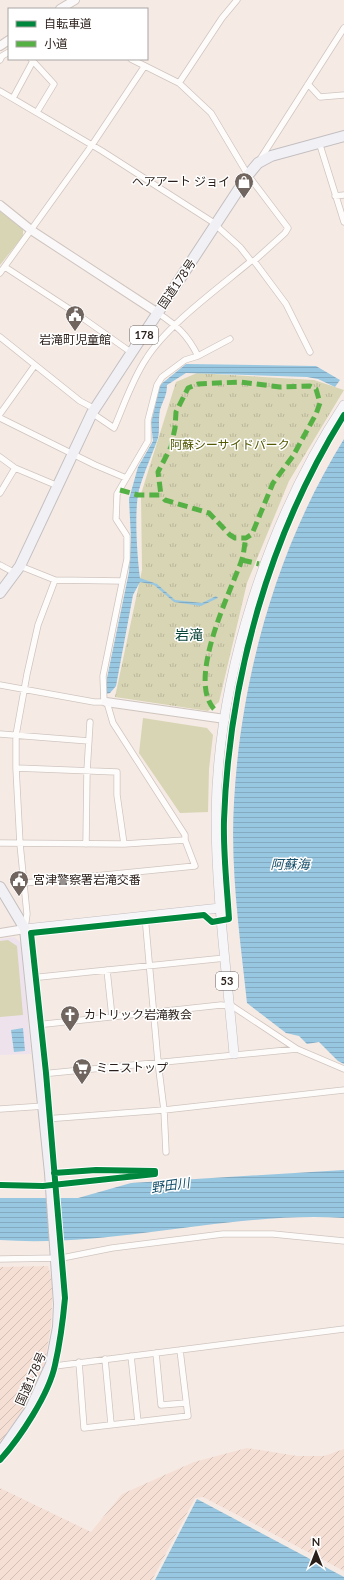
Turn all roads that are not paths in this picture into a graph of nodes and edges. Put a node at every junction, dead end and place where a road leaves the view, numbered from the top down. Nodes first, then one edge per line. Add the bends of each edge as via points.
1 (237, 0) edge
2 (344, 28) edge
3 (8, 53) edge
4 (0, 60) edge
5 (32, 60) edge
6 (133, 60) edge
7 (144, 67) junction
8 (179, 83) junction
9 (308, 84) junction
10 (0, 91) edge
11 (344, 95) edge
12 (13, 98) junction
13 (37, 112) junction
14 (344, 136) edge
15 (319, 142) junction
16 (92, 145) junction
17 (258, 163) junction
18 (248, 175) junction
19 (344, 195) edge
20 (335, 196) junction
21 (0, 205) edge
22 (344, 222) edge
23 (215, 226) junction
24 (31, 230) junction
25 (253, 261) junction
26 (6, 267) junction
27 (0, 273) edge
28 (158, 313) junction
29 (176, 325) junction
30 (0, 337) edge
31 (230, 339) dead end
32 (310, 352) dead end
33 (132, 353) junction
34 (198, 356) junction
35 (36, 365) junction
36 (344, 405) edge
37 (94, 411) junction
38 (0, 414) edge
39 (0, 418) edge
40 (72, 454) junction
41 (0, 457) edge
42 (15, 468) junction
43 (126, 478) junction
44 (58, 486) junction
45 (0, 493) edge
46 (0, 565) edge
47 (18, 570) junction
48 (55, 580) junction
49 (122, 581) junction
50 (0, 593) edge
51 (0, 685) edge
52 (24, 689) junction
53 (106, 702) junction
54 (225, 719) junction
55 (90, 722) dead end
56 (0, 734) edge
57 (16, 736) junction
58 (88, 741) junction
59 (16, 768) junction
60 (87, 771) junction
61 (185, 840) junction
62 (0, 843) edge
63 (20, 844) junction
64 (86, 844) junction
65 (124, 844) junction
66 (24, 883) junction
67 (0, 887) edge
68 (220, 908) junction
69 (145, 916) junction
70 (25, 929) junction
71 (0, 932) edge
72 (225, 958) junction
73 (150, 966) junction
74 (107, 970) junction
75 (30, 978) junction
76 (230, 1005) junction
77 (154, 1013) junction
78 (112, 1017) junction
79 (36, 1025) junction
80 (297, 1049) junction
81 (234, 1054) junction
82 (158, 1062) junction
83 (344, 1069) edge
84 (41, 1074) junction
85 (344, 1090) edge
86 (44, 1106) junction
87 (0, 1109) edge
88 (164, 1110) junction
89 (45, 1119) junction
90 (166, 1152) dead end
91 (344, 1241) edge
92 (57, 1257) junction
93 (0, 1259) edge
94 (344, 1329) edge
95 (180, 1350) junction
96 (156, 1353) junction
97 (131, 1356) junction
98 (105, 1359) junction
99 (79, 1362) junction
100 (51, 1364) junction
101 (186, 1403) junction
102 (138, 1422) junction
103 (111, 1424) junction
104 (0, 1453) edge

1 - 8 street
2 - 9 street
3 - 4 street
5 - 12 street
5 - 13 street via 54,84
6 - 7 street
7 - 8 street
7 - 16 street
8 - 18 street via 211,113
9 - 11 street via 320,97
9 - 17 street
10 - 12 street
12 - 13 street
13 - 16 street
14 - 15 highway, 国道178号 / 178
15 - 17 highway, 国道178号 / 178 via 278,153
15 - 20 street
16 - 23 street
16 - 24 street
17 - 18 highway, 国道178号 / 178
18 - 23 highway, 国道178号 / 178
18 - 25 street via 288,228
19 - 20 street
20 - 22 street
21 - 24 street
23 - 25 street
23 - 28 highway, 国道178号 / 178
24 - 26 street
24 - 28 street
25 - 29 street
25 - 32 street via 286,304
26 - 27 street
26 - 33 street
28 - 29 street
28 - 33 highway, 国道178号 / 178
29 - 34 street via 192,344
29 - 37 street via 146,359 114,428
30 - 35 street
31 - 34 street
33 - 37 highway, 国道178号 / 178
34 - 43 street via 185,360 162,377 148,420 148,441
35 - 37 street
35 - 38 street
36 - 54 main road, 53 via 301,482 256,588 238,655
37 - 40 highway, 国道178号 / 178
39 - 40 street
40 - 43 street
40 - 44 highway, 国道178号 / 178
41 - 42 street
42 - 44 street
42 - 45 street
43 - 49 street via 116,500 116,519 127,536
44 - 47 highway, 国道178号 / 178
46 - 47 street
47 - 48 street
47 - 50 highway, 国道178号 / 178
48 - 49 street
48 - 52 street via 38,625
49 - 53 street via 104,676
51 - 52 street
52 - 53 street
52 - 57 street
53 - 54 street
53 - 61 street via 113,723 185,834
54 - 68 main road, 53 via 216,812
55 - 58 street
56 - 57 street
57 - 58 street
57 - 59 street
58 - 60 street
59 - 60 street
59 - 63 street
60 - 64 street
60 - 65 street via 117,772 117,794
61 - 65 street
61 - 66 street via 195,866
62 - 63 street
63 - 64 street
63 - 66 street
64 - 65 street
66 - 70 street via 27,914
67 - 70 highway, 国道178号
68 - 69 main road
68 - 72 main road, 53
69 - 70 main road
69 - 73 street
70 - 71 street
70 - 75 highway, 国道178号
72 - 73 street
72 - 76 main road, 53
73 - 74 street
73 - 77 street
74 - 75 street
74 - 78 street
75 - 79 highway, 国道178号
76 - 77 street
76 - 80 street
76 - 81 main road, 53
77 - 78 street
77 - 82 street
78 - 79 street
79 - 84 highway, 国道178号
80 - 81 street
80 - 83 street
81 - 82 street
82 - 84 street
82 - 88 street
84 - 86 highway, 国道178号
85 - 88 street
86 - 87 street
86 - 89 highway, 国道178号
88 - 89 street
88 - 90 street
89 - 92 highway, 国道178号
91 - 92 street via 273,1234 223,1234
92 - 93 street
92 - 100 highway, 国道178号 via 58,1327
94 - 95 street
95 - 96 street
95 - 101 street
96 - 97 street
96 - 101 street via 161,1405
97 - 98 street
97 - 102 street
98 - 99 street
98 - 103 street
99 - 100 street via 55,1366
99 - 103 street via 84,1428
100 - 104 highway, 国道178号 via 30,1410
101 - 102 street via 188,1416
102 - 103 street

